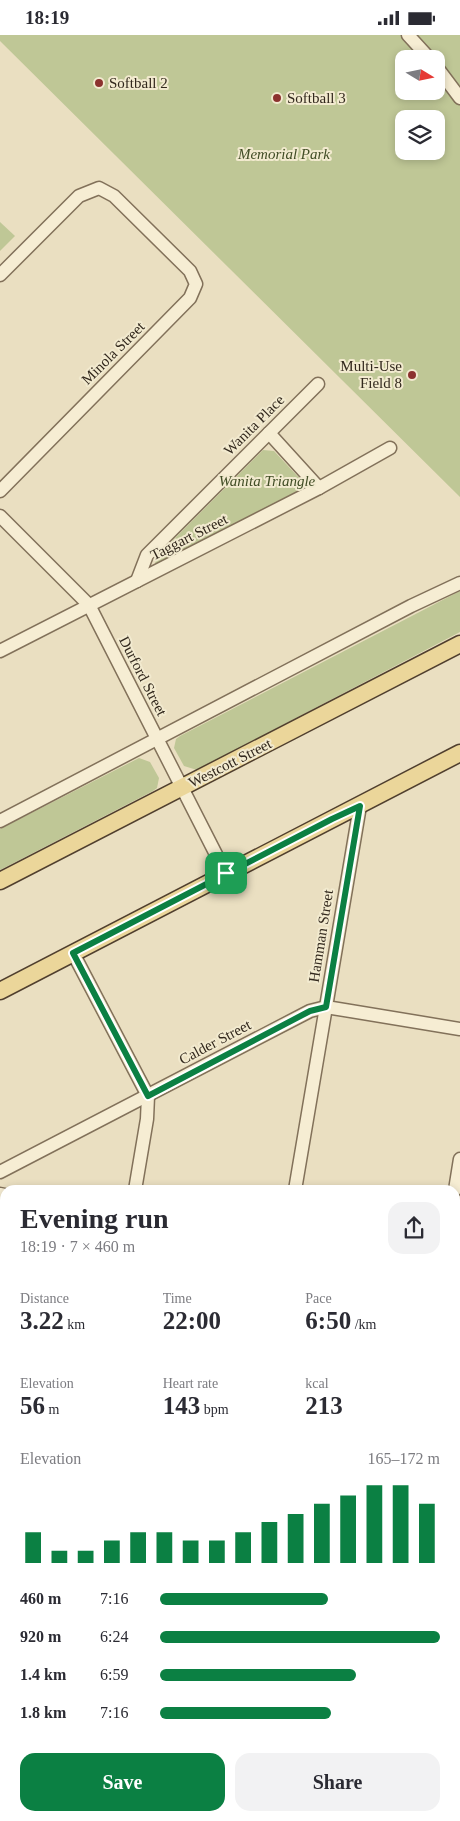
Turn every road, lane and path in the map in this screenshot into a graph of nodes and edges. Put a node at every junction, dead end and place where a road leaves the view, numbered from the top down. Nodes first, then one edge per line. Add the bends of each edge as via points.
1 (408, 35) edge
2 (422, 50) edge
3 (445, 78) edge
4 (460, 98) edge
5 (0, 275) edge
6 (318, 384) dead end
7 (268, 433) junction
8 (390, 448) dead end
9 (318, 488) junction
10 (0, 491) edge
11 (0, 516) edge
12 (137, 581) junction
13 (460, 583) edge
14 (89, 605) junction
15 (460, 643) edge
16 (0, 651) edge
17 (157, 738) junction
18 (460, 753) edge
19 (183, 788) junction
20 (360, 806) junction
21 (0, 821) edge
22 (226, 873) junction
23 (0, 881) edge
24 (73, 953) junction
25 (0, 991) edge
26 (326, 1007) junction
27 (460, 1029) edge
28 (148, 1096) junction
29 (460, 1159) edge
30 (0, 1173) edge
31 (135, 1185) edge
32 (296, 1185) edge
33 (456, 1185) edge

1 - 2 street
3 - 4 street
5 - 10 street, Minola Street via 79,196 98,188 114,196 190,271 196,284 190,298
6 - 7 street, Wanita Place
7 - 9 street
7 - 12 street, Wanita Place via 147,555
8 - 9 street, Taggart Street
9 - 12 street, Taggart Street
11 - 14 street, Durford Street
12 - 14 street, Taggart Street
13 - 17 street
14 - 16 street, Taggart Street
14 - 17 street, Durford Street
15 - 19 main road, Westcott Street
17 - 19 street, Durford Street
17 - 21 street
18 - 20 main road
19 - 22 street, Durford Street
19 - 23 main road, Westcott Street
20 - 22 main road
20 - 26 street, Hamman Street
22 - 24 main road
24 - 25 main road
24 - 28 street
26 - 27 street, Calder Street
26 - 28 street, Calder Street via 310,1011
26 - 32 street, Hamman Street
28 - 30 street, Calder Street
28 - 31 street
29 - 33 street

